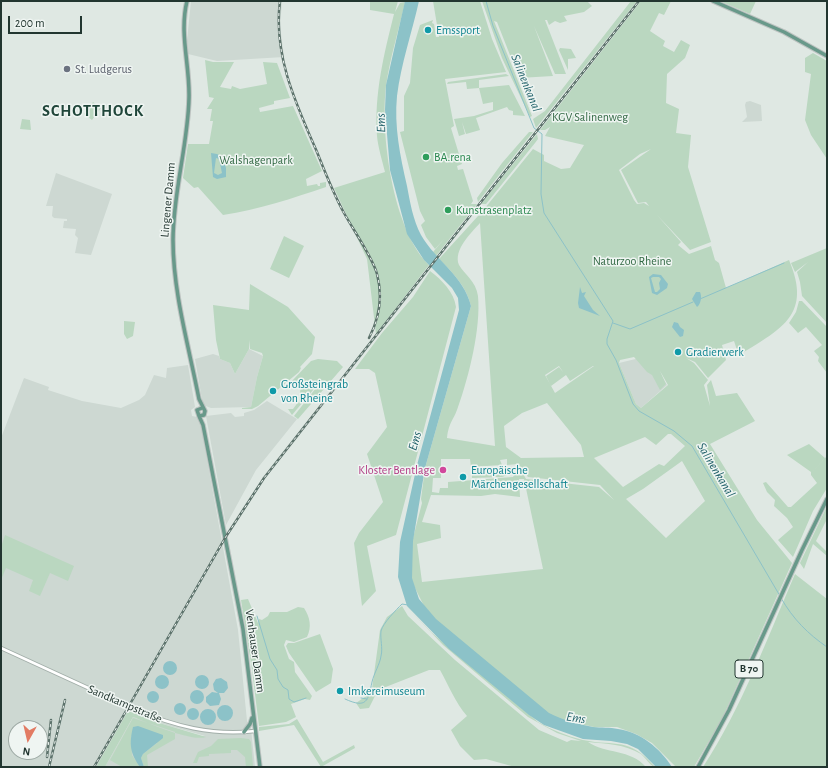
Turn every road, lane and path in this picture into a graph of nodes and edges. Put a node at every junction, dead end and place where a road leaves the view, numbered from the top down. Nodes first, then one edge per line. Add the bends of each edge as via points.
1 (187, 1) edge
2 (713, 1) edge
3 (827, 56) edge
4 (200, 408) junction
5 (204, 415) junction
6 (199, 416) junction
7 (203, 425) junction
8 (827, 499) edge
9 (1, 648) edge
10 (252, 707) junction
11 (255, 731) junction
12 (244, 732) junction
13 (260, 767) edge
14 (698, 767) edge

1 - 4 main road, Lingener Damm via 184,40 189,98 173,240 177,289
2 - 3 main road via 784,32
4 - 5 main road via 205,411
4 - 6 main road via 197,413
5 - 6 main road
5 - 7 main road
6 - 7 main road
7 - 10 main road, Venhauser Damm via 243,629
8 - 14 main road, B 70 via 729,712
9 - 12 street, Sandkampstraße, bridge via 134,709 187,728 214,733
10 - 11 main road, Venhauser Damm
10 - 12 main road via 252,721
11 - 12 street, Sandkampstraße
11 - 13 main road, Venhauser Damm

